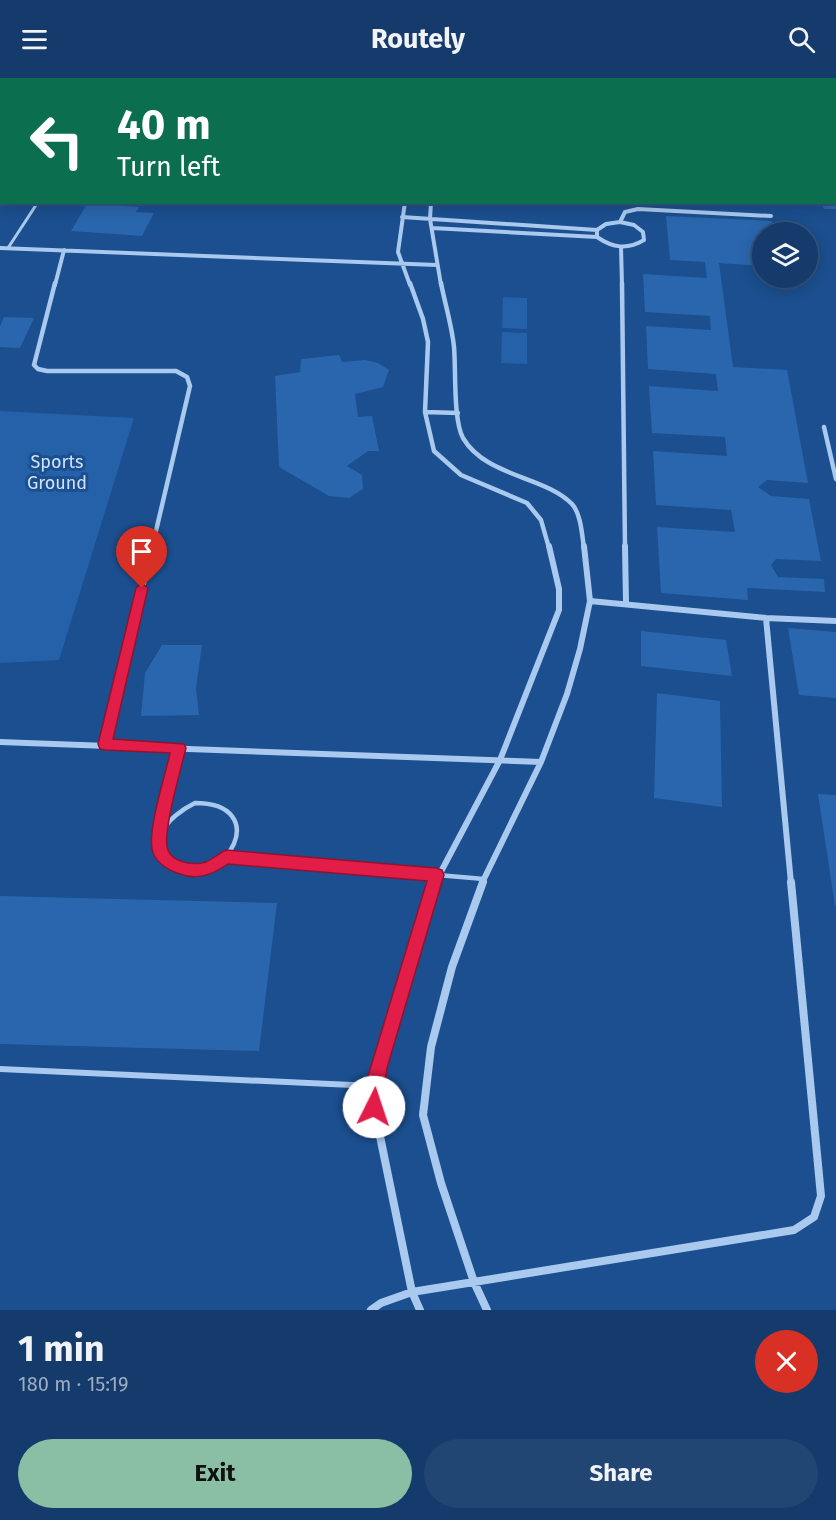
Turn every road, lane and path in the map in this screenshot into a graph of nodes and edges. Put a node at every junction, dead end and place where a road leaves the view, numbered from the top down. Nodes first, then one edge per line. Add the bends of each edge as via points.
1 (37, 204) edge
2 (405, 204) edge
3 (431, 204) edge
4 (771, 216) dead end
5 (402, 217) junction
6 (430, 219) junction
7 (620, 222) junction
8 (432, 228) junction
9 (597, 230) junction
10 (597, 237) junction
11 (0, 248) edge
12 (8, 248) junction
13 (621, 248) junction
14 (64, 250) junction
15 (404, 264) junction
16 (437, 265) junction
17 (424, 412) junction
18 (458, 413) junction
19 (824, 427) dead end
20 (836, 479) edge
21 (590, 601) junction
22 (627, 603) junction
23 (766, 618) junction
24 (836, 621) edge
25 (0, 742) edge
26 (105, 744) junction
27 (179, 748) junction
28 (500, 760) junction
29 (541, 762) junction
30 (160, 831) junction
31 (226, 857) junction
32 (436, 875) junction
33 (484, 879) junction
34 (0, 1069) edge
35 (374, 1086) junction
36 (474, 1282) junction
37 (412, 1292) junction
38 (371, 1310) edge
39 (420, 1310) edge
40 (488, 1310) edge

1 - 12 lane
2 - 5 street
3 - 6 street
4 - 7 street via 638,209 625,212
5 - 6 street
5 - 15 street via 398,252
6 - 8 street
6 - 9 street
7 - 9 street
7 - 13 street via 634,225 643,232 644,240
8 - 10 street
8 - 16 street
9 - 10 street
10 - 13 street
11 - 12 street
12 - 14 street
13 - 22 street
14 - 15 street
14 - 26 street via 34,365 47,370 176,371 187,377 190,386
15 - 16 street
15 - 17 street via 428,342
16 - 18 street via 454,344
17 - 18 street
17 - 28 street via 434,451 446,464 461,475 526,503 541,520 548,538 559,589 558,610
18 - 21 street via 462,436 474,452 573,505 582,531
19 - 20 street
21 - 22 street
21 - 29 street via 573,672
22 - 23 street
23 - 24 street
23 - 36 street via 821,1196 814,1217 794,1230
25 - 26 street
26 - 27 street
27 - 28 street
27 - 30 lane
28 - 29 street
28 - 32 street
29 - 33 street
30 - 31 lane via 159,849 169,863 188,871 208,868
30 - 31 lane via 171,815 188,805 209,802 226,809 236,823 237,841
31 - 32 lane
32 - 33 lane
32 - 35 street
33 - 36 street via 452,967 431,1047 423,1115
34 - 35 lane
35 - 37 street via 374,1107
36 - 37 street
36 - 40 street
37 - 38 street
37 - 39 street

